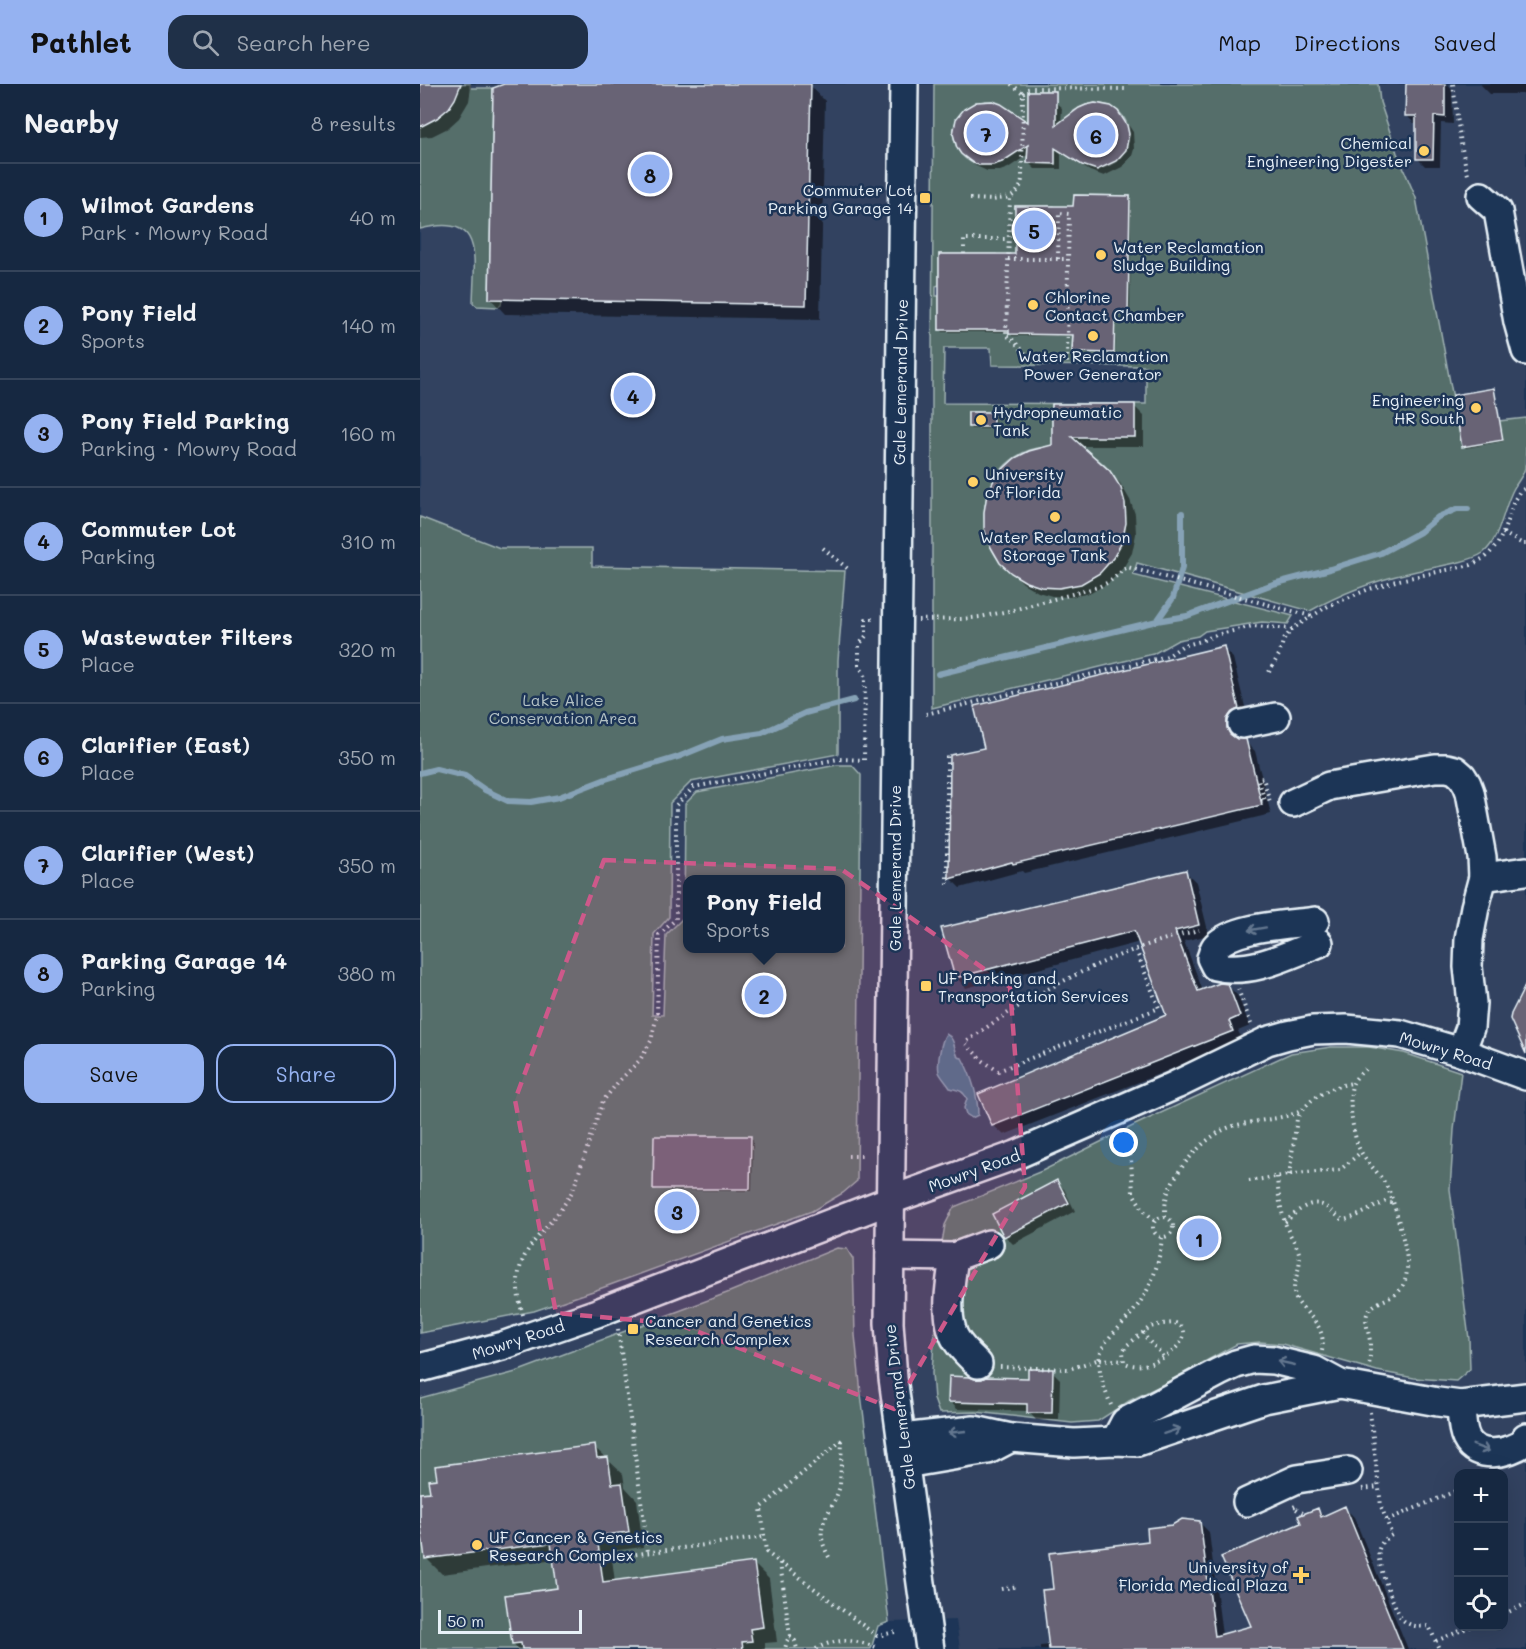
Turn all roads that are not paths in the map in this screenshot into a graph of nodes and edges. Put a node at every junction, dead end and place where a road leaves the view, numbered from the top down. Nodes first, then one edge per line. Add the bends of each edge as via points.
1 (904, 84) edge
2 (1481, 196) road end
3 (1526, 351) edge
4 (1276, 717) dead end
5 (1242, 724) dead end
6 (1281, 803) road end
7 (1526, 871) edge
8 (1483, 878) junction
9 (1461, 1052) junction
10 (1526, 1076) edge
11 (891, 1200) junction
12 (989, 1244) dead end
13 (890, 1256) junction
14 (954, 1257) junction
15 (987, 1364) road end
16 (420, 1368) edge
17 (1220, 1372) junction
18 (1340, 1384) junction
19 (1526, 1397) edge
20 (1461, 1405) junction
21 (1231, 1412) junction
22 (1526, 1437) edge
23 (902, 1438) junction
24 (1011, 1438) junction
25 (1115, 1441) junction
26 (905, 1464) junction
27 (1348, 1472) dead end
28 (1247, 1502) dead end
29 (930, 1649) edge

1 - 11 street, Gale Lemerand Drive
2 - 3 street via 1497,211
4 - 5 street
6 - 8 street via 1329,786 1436,768 1455,770 1470,792
7 - 8 street
8 - 9 street via 1468,939 1472,1003 1470,1028
9 - 10 street, Mowry Road
9 - 11 street, Mowry Road via 1372,1030 1331,1029 1288,1035 1016,1155
11 - 13 street, Gale Lemerand Drive
11 - 16 street, Mowry Road via 597,1313 501,1346
12 - 14 street
13 - 14 street
13 - 23 street, Gale Lemerand Drive via 890,1334
14 - 15 street via 949,1302 952,1332 963,1349
18 -> 17 street via 1314,1370 1273,1360 1254,1359
17 - 21 street
17 - 25 street via 1125,1422
18 - 20 street
18 - 21 street via 1264,1400
19 - 20 street
20 -> 22 street via 1466,1437 1482,1452 1515,1449
25 -> 21 street via 1137,1442
24 -> 23 street via 974,1430
23 - 26 street, Gale Lemerand Drive
24 - 25 street via 1074,1443
24 - 26 street via 988,1450
26 - 29 street, Gale Lemerand Drive
27 - 28 street via 1297,1479

